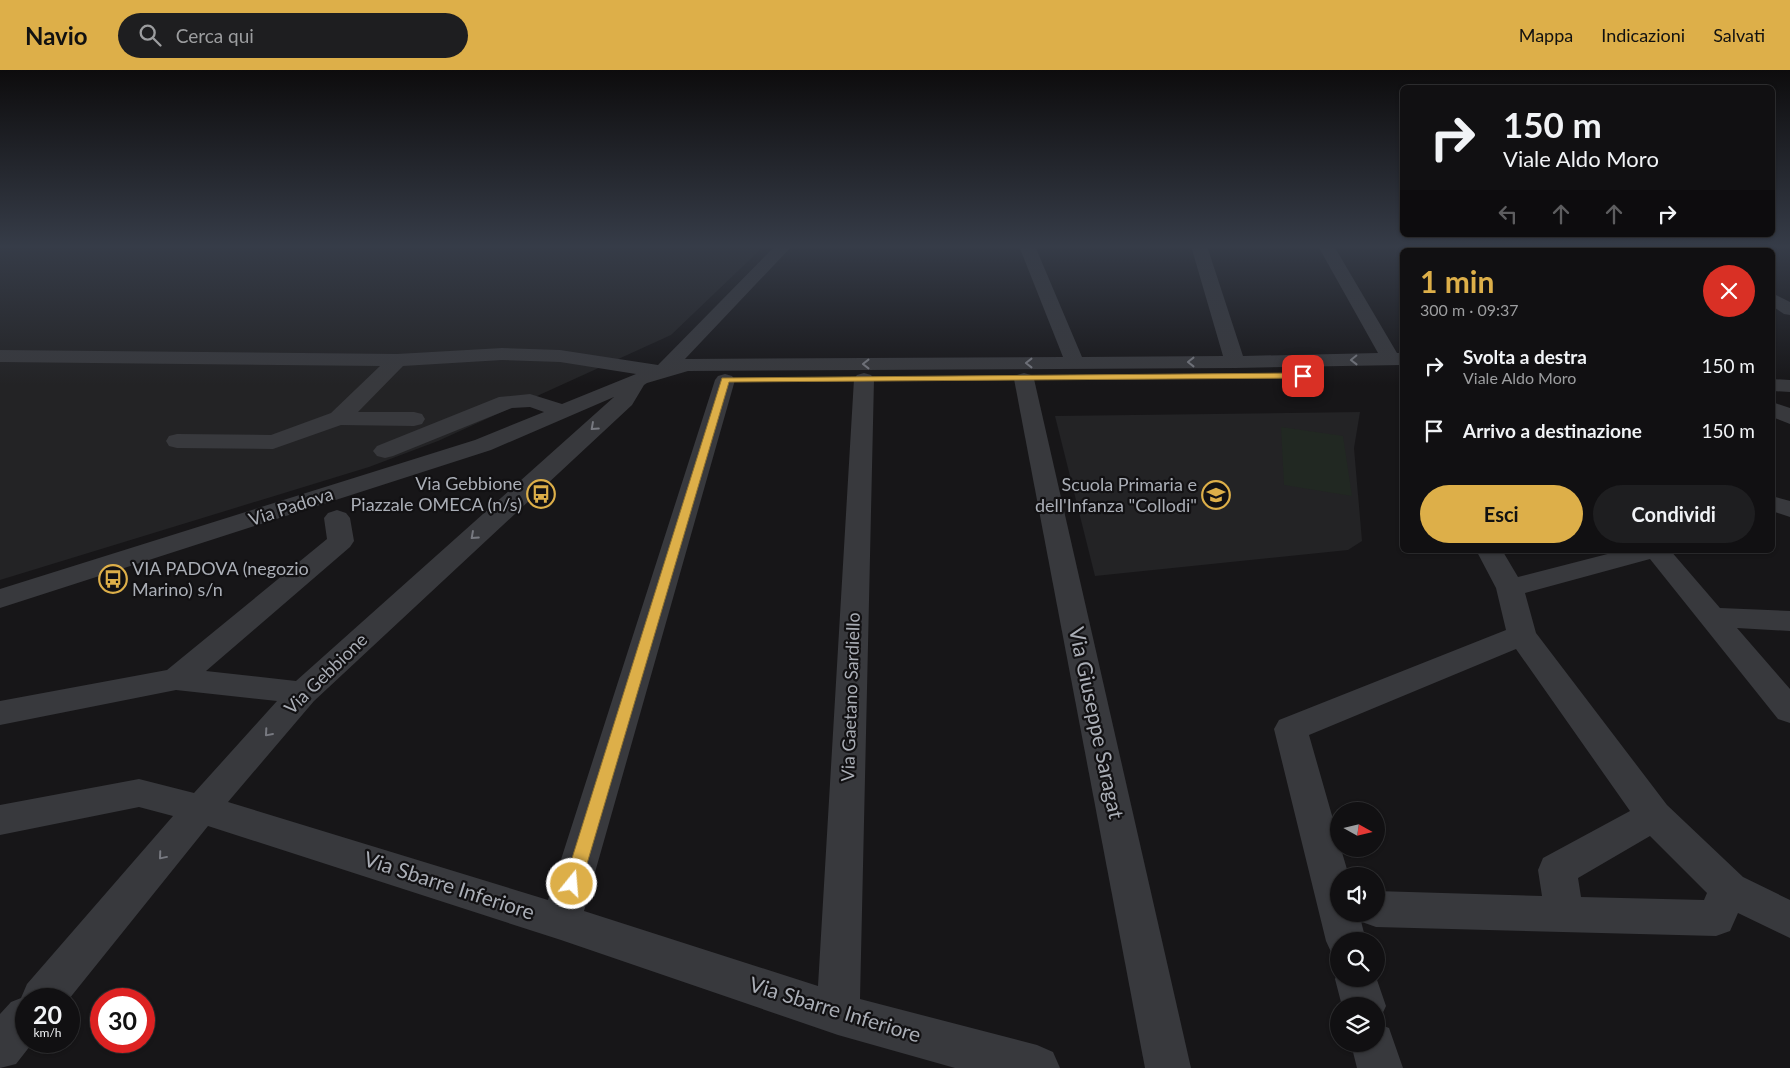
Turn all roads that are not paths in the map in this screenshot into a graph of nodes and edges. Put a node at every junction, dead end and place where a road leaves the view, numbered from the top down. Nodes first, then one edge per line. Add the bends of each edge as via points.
1 (736, 293) edge
2 (1046, 293) edge
3 (1213, 293) edge
4 (1355, 293) edge
5 (1775, 300) edge
6 (1790, 310) edge
7 (0, 356) edge
8 (397, 360) junction
9 (1235, 362) junction
10 (1075, 363) junction
11 (1399, 364) edge
12 (1775, 374) edge
13 (1790, 374) edge
14 (651, 375) junction
15 (864, 379) junction
16 (1024, 379) junction
17 (725, 380) junction
18 (1775, 385) edge
19 (1790, 386) edge
20 (1775, 410) edge
21 (564, 412) junction
22 (1790, 417) edge
23 (339, 418) junction
24 (414, 419) dead end
25 (177, 441) dead end
26 (385, 451) dead end
27 (1775, 504) edge
28 (1790, 509) edge
29 (337, 518) dead end
30 (1491, 553) edge
31 (1644, 553) edge
32 (1658, 553) edge
33 (1510, 588) junction
34 (0, 600) edge
35 (1712, 617) junction
36 (1790, 621) edge
37 (1522, 635) junction
38 (176, 679) junction
39 (303, 693) junction
40 (1790, 711) edge
41 (0, 713) edge
42 (201, 809) junction
43 (1654, 816) junction
44 (0, 820) edge
45 (1330, 879) edge
46 (1729, 889) junction
47 (1385, 909) edge
48 (1565, 914) junction
49 (1790, 920) edge
50 (561, 922) junction
51 (51, 988) edge
52 (838, 1014) junction
53 (15, 1030) edge
54 (0, 1048) edge
55 (1375, 1052) edge
56 (1037, 1068) edge
57 (1168, 1068) edge
58 (1380, 1068) edge

1 - 14 street, Via Gebbione
2 - 10 street
3 - 9 street
4 - 11 street
5 - 6 street
7 - 8 street
8 - 14 street via 502,354 560,356
8 - 23 street
9 -> 10 street, Via Padova
11 -> 9 street, Via Padova
10 -> 14 street, Via Padova via 687,364
11 - 16 street
12 - 13 street
14 - 17 street
14 - 21 street, Via Padova
14 -> 39 street, Via Gebbione
15 - 16 street
15 - 17 street
15 - 52 street, Via Gaetano Sardiello
16 - 57 street, Via Giuseppe Saragat
17 - 50 street
18 - 19 street
20 - 22 street
21 - 26 street via 532,400 507,402
21 - 34 street, Via Padova via 483,445
23 - 24 street
23 - 25 street via 273,442
27 - 28 street
29 - 38 street via 341,541
30 - 33 street
31 - 33 street
32 - 35 street
33 - 37 street
35 - 36 street
35 - 40 street
37 - 43 street
37 - 45 street via 1290,729
38 - 39 street
38 - 41 street
39 -> 42 street, Via Gebbione
42 - 44 street, Via Sbarre Inferiore via 140,793
42 - 50 street, Via Sbarre Inferiore
42 -> 51 street, Via Gebbione
43 - 46 street
43 - 48 street via 1557,870
46 - 48 street via 1716,918
46 - 49 street
47 - 48 street
50 - 52 street, Via Sbarre Inferiore
52 - 56 street, Via Sbarre Inferiore
53 - 54 street
55 - 58 street

